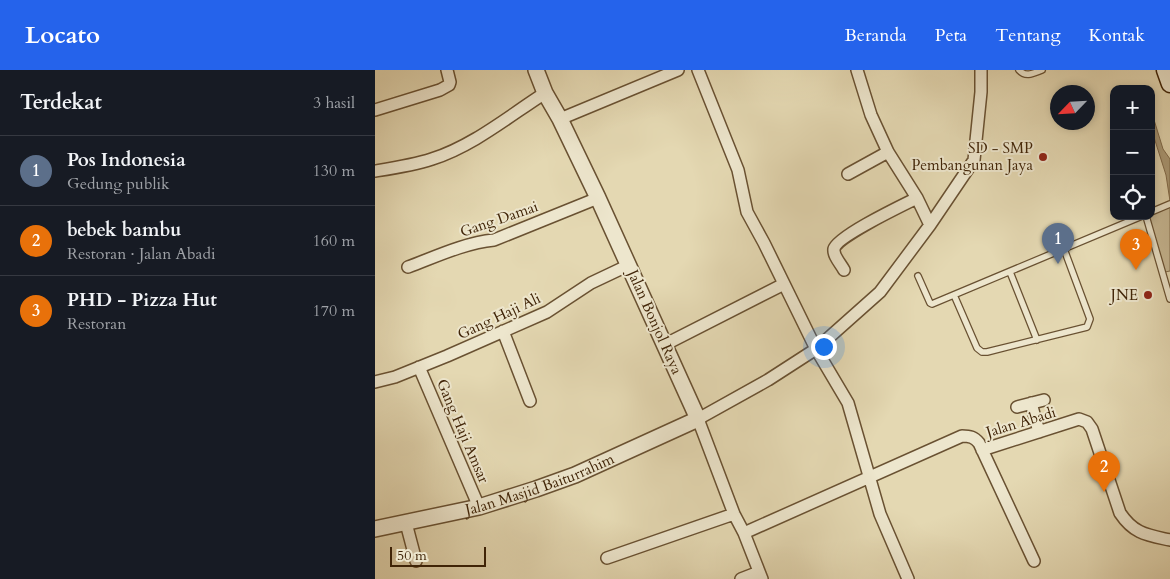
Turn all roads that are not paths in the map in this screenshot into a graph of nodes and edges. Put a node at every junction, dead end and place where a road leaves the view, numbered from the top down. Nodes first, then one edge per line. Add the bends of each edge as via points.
1 (447, 70) edge
2 (537, 70) edge
3 (678, 70) edge
4 (698, 70) edge
5 (857, 70) edge
6 (981, 70) edge
7 (1019, 70) edge
8 (1042, 70) edge
9 (1165, 70) edge
10 (1170, 84) edge
11 (545, 92) junction
12 (375, 110) edge
13 (560, 120) junction
14 (888, 152) junction
15 (375, 170) edge
16 (848, 174) dead end
17 (598, 198) junction
18 (917, 198) junction
19 (1170, 204) edge
20 (1155, 210) edge
21 (1134, 220) edge
22 (1145, 220) edge
23 (930, 225) junction
24 (1064, 249) junction
25 (629, 265) junction
26 (408, 267) dead end
27 (844, 270) dead end
28 (1170, 270) edge
29 (1010, 272) junction
30 (1162, 272) junction
31 (918, 276) dead end
32 (784, 284) junction
33 (954, 295) junction
34 (1170, 299) edge
35 (503, 331) junction
36 (1037, 340) junction
37 (666, 344) junction
38 (816, 349) junction
39 (419, 367) junction
40 (375, 382) edge
41 (1044, 400) dead end
42 (530, 401) dead end
43 (1031, 403) junction
44 (1017, 407) dead end
45 (698, 420) junction
46 (1039, 432) junction
47 (982, 450) junction
48 (869, 478) junction
49 (479, 507) junction
50 (735, 514) junction
51 (407, 523) junction
52 (375, 529) edge
53 (744, 533) junction
54 (1170, 540) edge
55 (607, 558) dead end
56 (416, 561) dead end
57 (1034, 562) dead end
58 (761, 576) edge
59 (741, 579) edge
60 (908, 579) edge

1 - 12 street via 449,85
2 - 11 street, Jalan Bonjol Raya
3 - 13 street
4 - 32 street via 738,170 747,212
5 - 14 street via 871,115
6 - 23 street via 974,160
7 - 8 lane via 1030,74
9 - 10 main road
11 - 13 street, Jalan Bonjol Raya
11 - 15 street via 454,150 420,163
13 - 17 street, Jalan Bonjol Raya
14 - 16 street
14 - 18 street
17 - 25 street, Jalan Bonjol Raya
17 - 26 street, Gang Damai via 493,240 456,249
18 - 23 street
18 - 27 street via 849,234 837,244 835,255
19 - 20 lane
21 - 24 lane
22 - 30 lane
23 - 38 street via 880,292
24 - 29 lane
24 - 36 lane via 1090,319 1089,324
25 - 35 street, Gang Haji Ali via 591,283 547,312
25 - 37 street, Jalan Bonjol Raya
28 - 30 lane
29 - 33 lane
29 - 36 lane
30 - 34 lane
31 - 33 lane via 931,304
32 - 37 street
32 - 38 street
33 - 36 lane via 977,348 982,352
35 - 39 street, Gang Haji Ali
35 - 42 street
37 - 45 street, Jalan Bonjol Raya
38 - 45 street
38 - 48 street via 848,403
39 - 40 street, Gang Haji Ali
39 - 49 street, Gang Haji Amsar
41 - 43 street
43 - 44 street
43 - 46 street
45 - 49 street, Jalan Masjid Baiturrahim via 575,475
45 - 50 street, Jalan Bonjol Raya
46 - 47 street, Jalan Abadi
46 - 54 street, Jalan Abadi via 1079,419 1087,422 1126,522 1138,532
47 - 48 street, Jalan Abadi via 972,437 962,436
47 - 57 street
48 - 53 street, Jalan Abadi
48 - 60 street via 880,514
49 - 51 street, Jalan Masjid Baiturrahim
50 - 53 street, Jalan Bonjol Raya
50 - 55 street
51 - 52 street, Jalan Masjid Baiturrahim
51 - 56 street
53 - 58 street, Jalan Bonjol Raya
58 - 59 street

